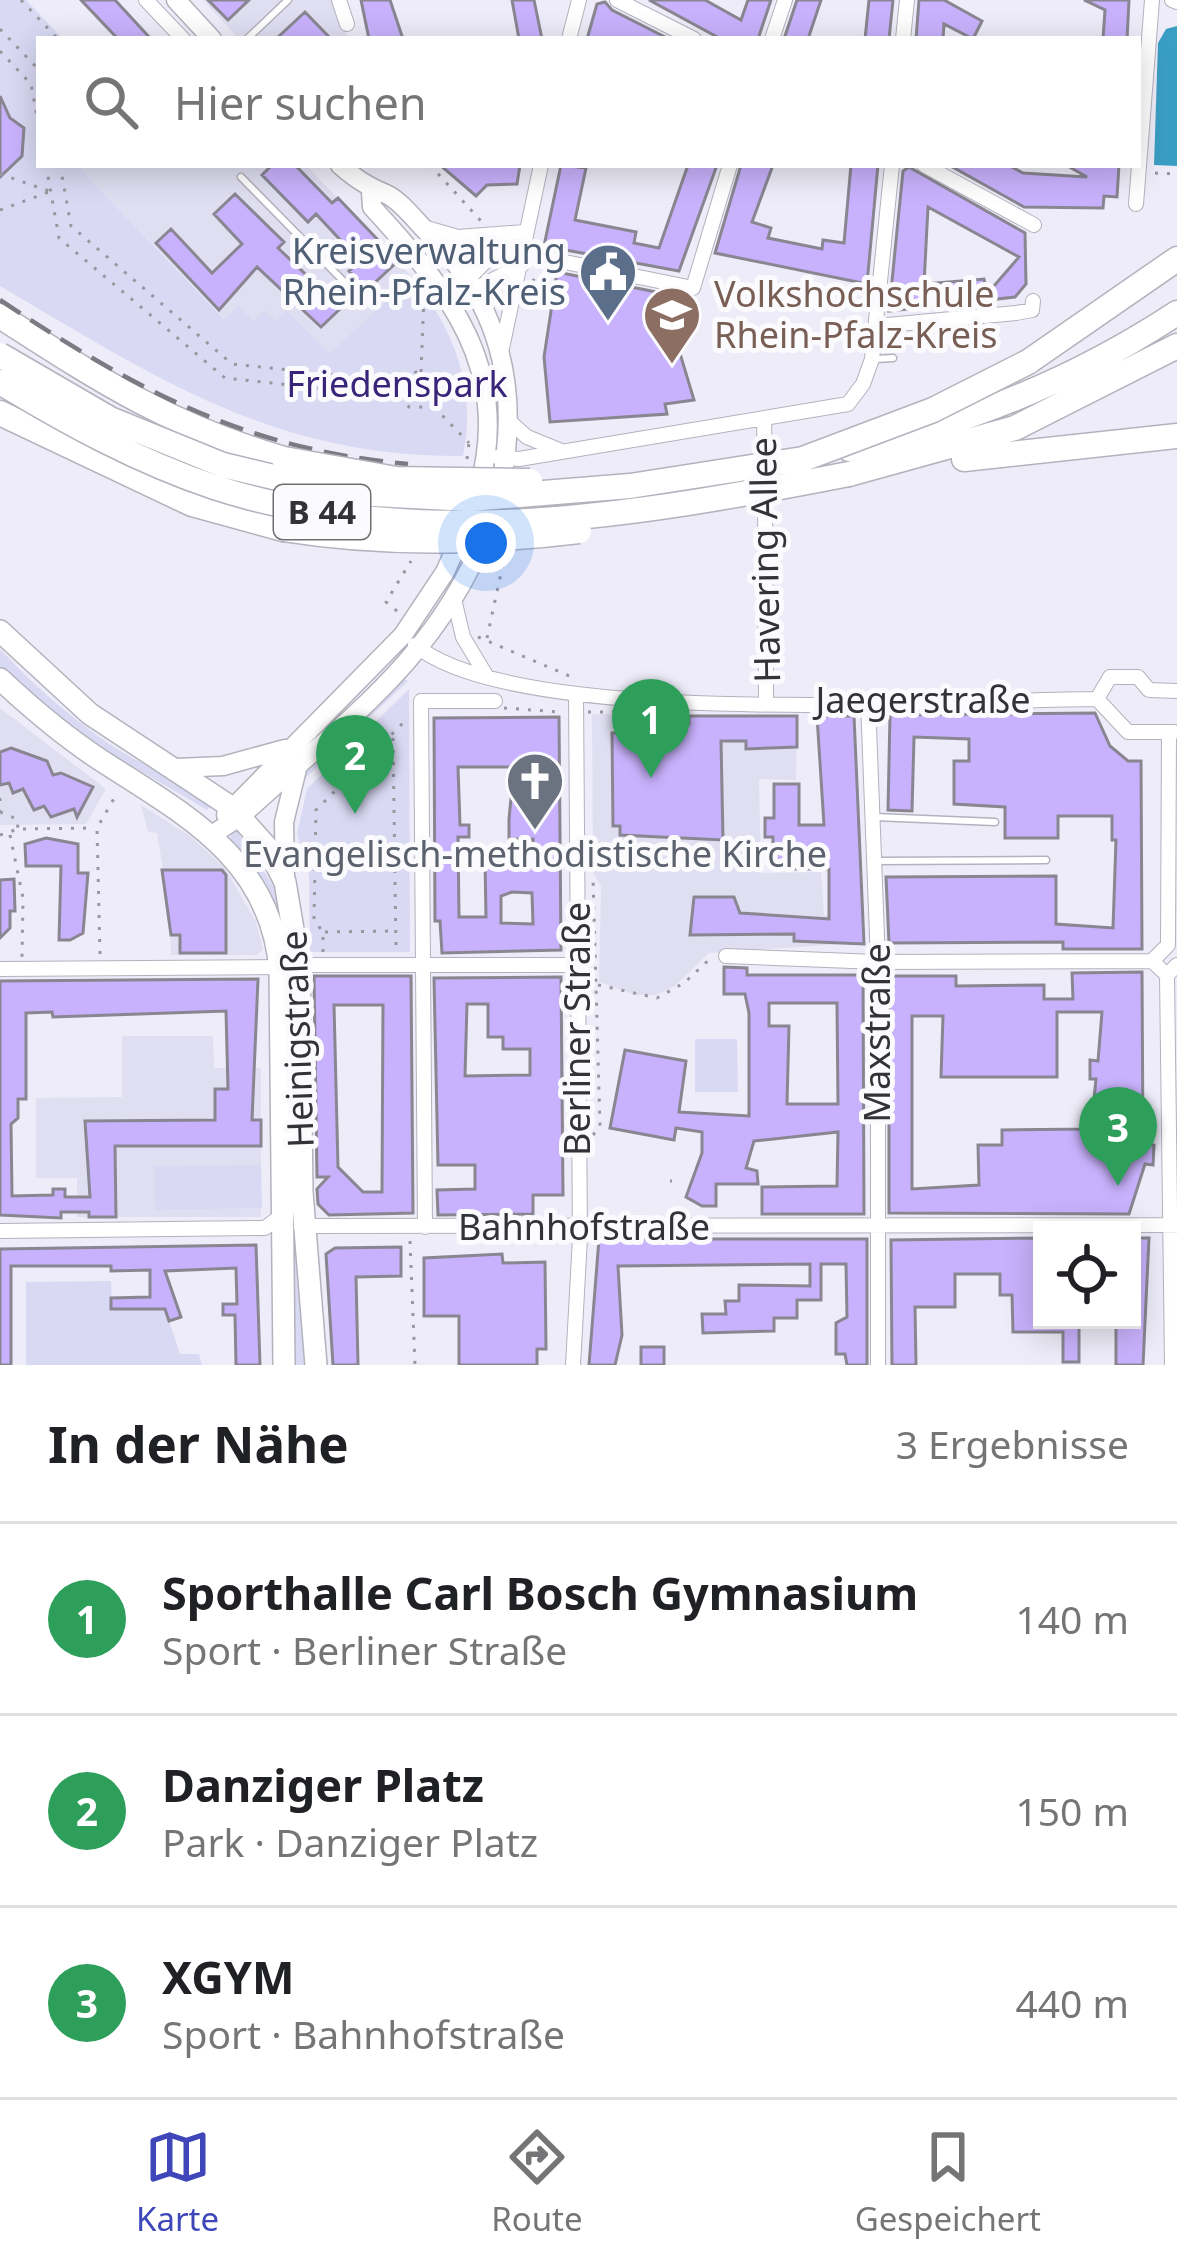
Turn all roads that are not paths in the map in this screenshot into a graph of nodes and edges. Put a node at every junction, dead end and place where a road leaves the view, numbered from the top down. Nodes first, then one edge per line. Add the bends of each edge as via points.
1 (146, 0) edge
2 (287, 0) edge
3 (338, 0) edge
4 (579, 0) edge
5 (617, 0) edge
6 (784, 0) edge
7 (907, 0) edge
8 (1151, 0) edge
9 (185, 5) edge
10 (347, 23) dead end
11 (178, 34) edge
12 (210, 36) edge
13 (250, 36) edge
14 (570, 36) edge
15 (688, 36) edge
16 (773, 36) edge
17 (903, 36) edge
18 (1141, 136) edge
19 (343, 168) edge
20 (540, 168) edge
21 (729, 168) edge
22 (892, 168) edge
23 (929, 168) edge
24 (1139, 168) edge
25 (241, 177) dead end
26 (371, 193) junction
27 (1136, 204) dead end
28 (1034, 226) dead end
29 (422, 227) junction
30 (517, 234) junction
31 (1177, 238) edge
32 (1177, 259) edge
33 (529, 260) junction
34 (472, 284) junction
35 (449, 299) junction
36 (1118, 299) junction
37 (1033, 302) dead end
38 (364, 303) dead end
39 (1177, 313) edge
40 (0, 316) edge
41 (877, 326) junction
42 (1177, 346) edge
43 (502, 348) junction
44 (0, 355) edge
45 (893, 358) dead end
46 (872, 359) junction
47 (0, 382) edge
48 (0, 413) edge
49 (764, 418) junction
50 (509, 421) junction
51 (1175, 437) edge
52 (563, 452) junction
53 (496, 456) junction
54 (803, 459) junction
55 (849, 474) junction
56 (482, 477) junction
57 (598, 489) junction
58 (396, 495) dead end
59 (670, 506) junction
60 (495, 512) junction
61 (455, 603) junction
62 (0, 631) edge
63 (403, 635) junction
64 (422, 651) junction
65 (487, 676) junction
66 (0, 679) edge
67 (1177, 691) edge
68 (576, 694) junction
69 (868, 700) junction
70 (1096, 700) junction
71 (496, 701) road end
72 (766, 701) junction
73 (1173, 732) edge
74 (298, 753) junction
75 (1172, 766) edge
76 (177, 769) junction
77 (236, 811) junction
78 (874, 817) junction
79 (995, 822) dead end
80 (213, 834) junction
81 (1046, 860) dead end
82 (875, 861) junction
83 (286, 882) junction
84 (1172, 950) edge
85 (726, 956) road end
86 (1152, 961) junction
87 (878, 962) junction
88 (424, 965) junction
89 (576, 965) junction
90 (290, 966) junction
91 (0, 969) edge
92 (1172, 970) edge
93 (283, 1214) junction
94 (1174, 1225) edge
95 (877, 1226) junction
96 (579, 1227) junction
97 (305, 1228) junction
98 (425, 1228) junction
99 (0, 1231) edge
100 (284, 1365) edge
101 (316, 1365) edge
102 (573, 1365) edge
103 (878, 1365) edge
104 (1172, 1365) edge

1 - 11 street
2 - 13 lane
3 - 10 street
4 - 14 street
5 - 15 street
6 - 16 street
7 - 17 street
8 - 18 street
9 - 11 street
9 - 12 street
19 - 26 street
20 - 30 street
21 - 33 street via 693,288
22 - 41 street
23 - 28 street
24 - 27 street
25 - 38 lane
26 - 29 street via 386,194
26 - 35 street via 372,207
29 - 30 street via 458,237
29 - 34 street
30 - 33 street
30 - 34 street
31 - 36 highway
32 - 36 highway
33 - 34 street
33 - 43 street
34 - 35 street
34 - 43 street
35 - 53 street via 487,386
36 - 54 highway, bridge via 1047,351 967,394
37 - 41 street via 1032,310 1016,313
39 - 54 highway, B 44, bridge via 1099,362 1001,406
40 - 57 highway, bridge via 117,393 239,446 329,470
41 - 46 street
42 - 55 highway, B 44 via 1015,428
43 - 50 street
44 - 57 highway, B 44, bridge via 155,440 280,480 420,499
45 - 46 lane
46 - 49 street, Havering Allee via 848,404
47 - 59 highway, B 44, bridge via 122,451 295,507 461,522
48 - 59 highway, bridge via 143,484 283,530 473,543 654,522
49 - 52 street, Havering Allee
49 - 72 street, Havering Allee
50 - 52 street
50 - 53 street
51 - 55 highway, B 44
52 - 53 street, Havering Allee
52 - 60 street, Havering Allee via 525,474
53 - 56 street
53 - 60 street
54 - 57 highway, B 44, bridge
55 - 59 highway, B 44, bridge
56 - 58 lane
56 - 63 street via 446,572
60 - 61 street
61 - 64 street
61 - 65 street via 463,637
62 - 76 main road, Heinigstraße via 90,713
63 - 64 street, Jaegerstraße
63 - 74 street
64 - 65 street, Jaegerstraße
64 - 74 street
65 - 68 street, Jaegerstraße
66 - 80 main road, Heinigstraße via 81,747
67 - 70 street via 1110,677
68 - 72 street, Jaegerstraße
68 - 89 street, Berliner Straße
69 - 70 street, Jaegerstraße
69 - 72 street, Jaegerstraße
69 - 78 street, Maxstraße
70 - 73 street via 1128,732
71 - 88 street via 421,701
73 - 75 street
74 - 76 street
74 - 77 street
74 - 83 street via 287,802
75 - 84 street
76 - 77 main road, Heinigstraße
77 - 80 street
77 - 83 main road, Heinigstraße
78 - 79 lane
78 - 82 street, Maxstraße
80 - 90 main road, Heinigstraße via 257,890
81 - 82 lane
82 - 87 street, Maxstraße
83 - 90 main road, Heinigstraße
84 - 86 street
85 - 87 street
86 - 87 street
86 - 92 street
87 - 95 street, Maxstraße
88 - 89 street
88 - 90 street
88 - 98 street
89 - 96 street, Berliner Straße
90 - 91 street
90 - 93 main road, Heinigstraße
90 - 97 main road, Heinigstraße
92 - 94 street
93 - 97 street
93 - 99 street via 265,1228
93 - 100 main road, Heinigstraße
94 - 95 street, Bahnhofstraße
94 - 104 street
95 - 96 street, Bahnhofstraße
95 - 103 street, Maxstraße
96 - 98 street, Bahnhofstraße
96 - 102 street, Berliner Straße
97 - 98 street, Bahnhofstraße
97 - 101 main road, Heinigstraße

